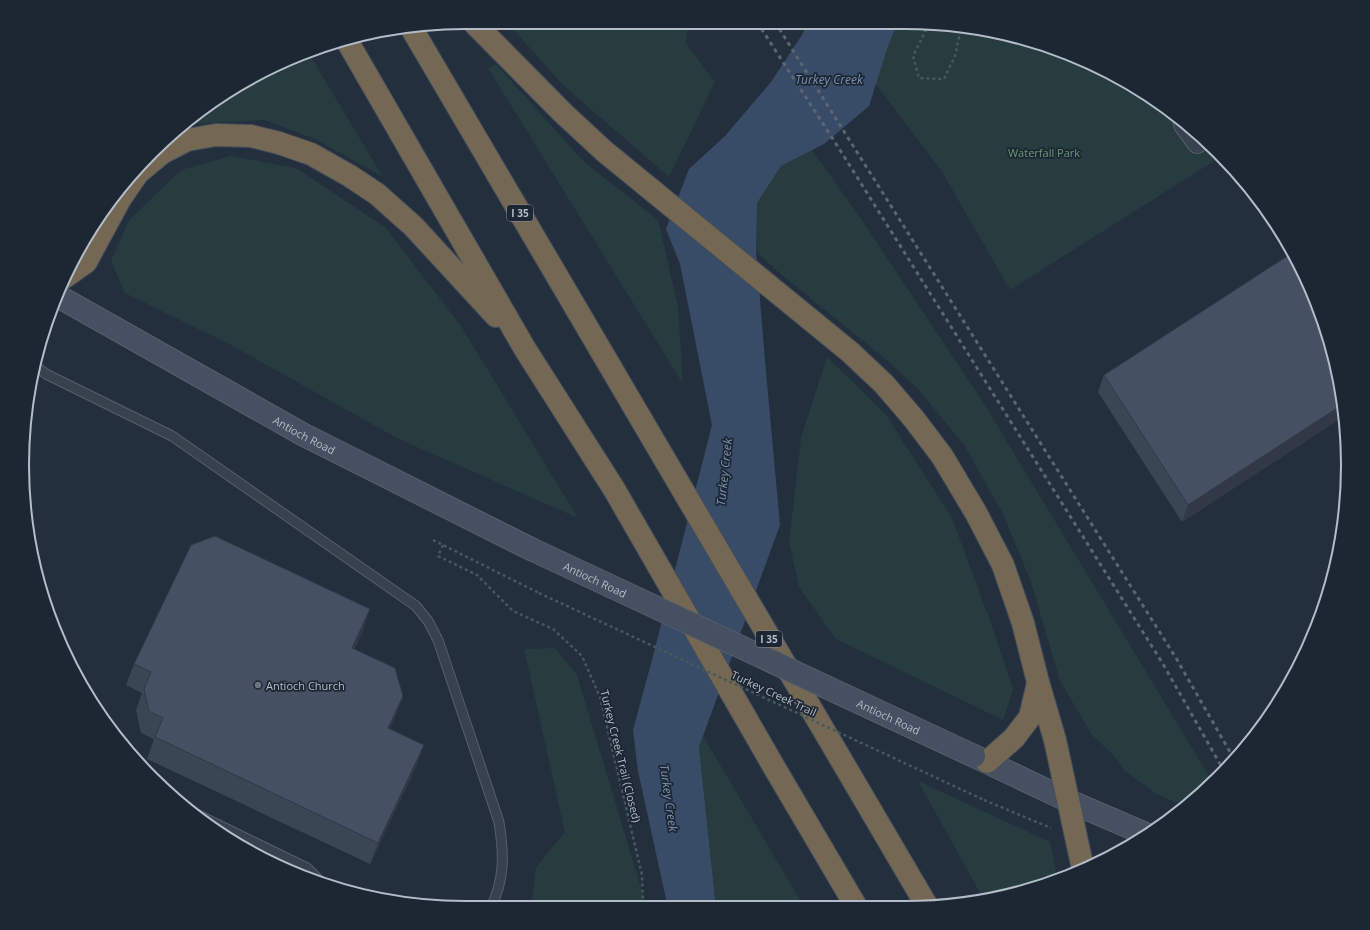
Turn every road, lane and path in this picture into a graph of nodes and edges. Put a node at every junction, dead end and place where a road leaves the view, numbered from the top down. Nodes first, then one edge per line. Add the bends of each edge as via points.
1 (480, 29) edge
2 (926, 30) edge
3 (414, 32) edge
4 (960, 33) edge
5 (349, 45) edge
6 (1192, 137) edge
7 (1198, 143) edge
8 (156, 158) edge
9 (121, 198) edge
10 (75, 270) edge
11 (62, 298) edge
12 (525, 348) junction
13 (40, 369) edge
14 (433, 540) dead end
15 (443, 545) junction
16 (1038, 682) junction
17 (981, 759) junction
18 (1069, 801) junction
19 (219, 825) edge
20 (1141, 832) edge
21 (1076, 841) junction
22 (1103, 853) edge
23 (1082, 863) edge
24 (313, 874) edge
25 (923, 900) edge
26 (494, 901) edge
27 (643, 901) edge
28 (853, 901) edge

1 - 16 highway via 604,151 850,352 884,384 914,419 942,456 1003,565 1023,623
2 - 4 path via 913,56 919,78 944,79 955,56
3 - 25 highway, I 35, bridge
5 - 12 highway
6 - 7 street
8 - 12 highway via 187,140 216,135 251,136 311,154 376,194 413,226
9 - 10 highway via 86,262
11 - 17 main road, Antioch Road, bridge via 304,435 531,549
12 - 28 highway, bridge via 614,489
13 - 26 lane via 46,374 172,436 416,606 438,640 499,822 503,848 502,874
14 - 15 path, Turkey Creek Trail
15 - 21 path, Turkey Creek Trail, bridge via 539,593 984,800 1051,827 1056,834
15 - 27 path, Turkey Creek Trail (Closed) via 438,556 478,575 513,611 553,629 582,656 600,697 642,875
16 - 17 highway via 1030,717 1014,738
16 - 18 highway via 1056,740
17 - 18 main road, Antioch Road
18 - 20 main road, Antioch Road
18 - 21 highway
19 - 24 lane via 307,868
21 - 22 path, Turkey Creek Trail
21 - 23 highway

